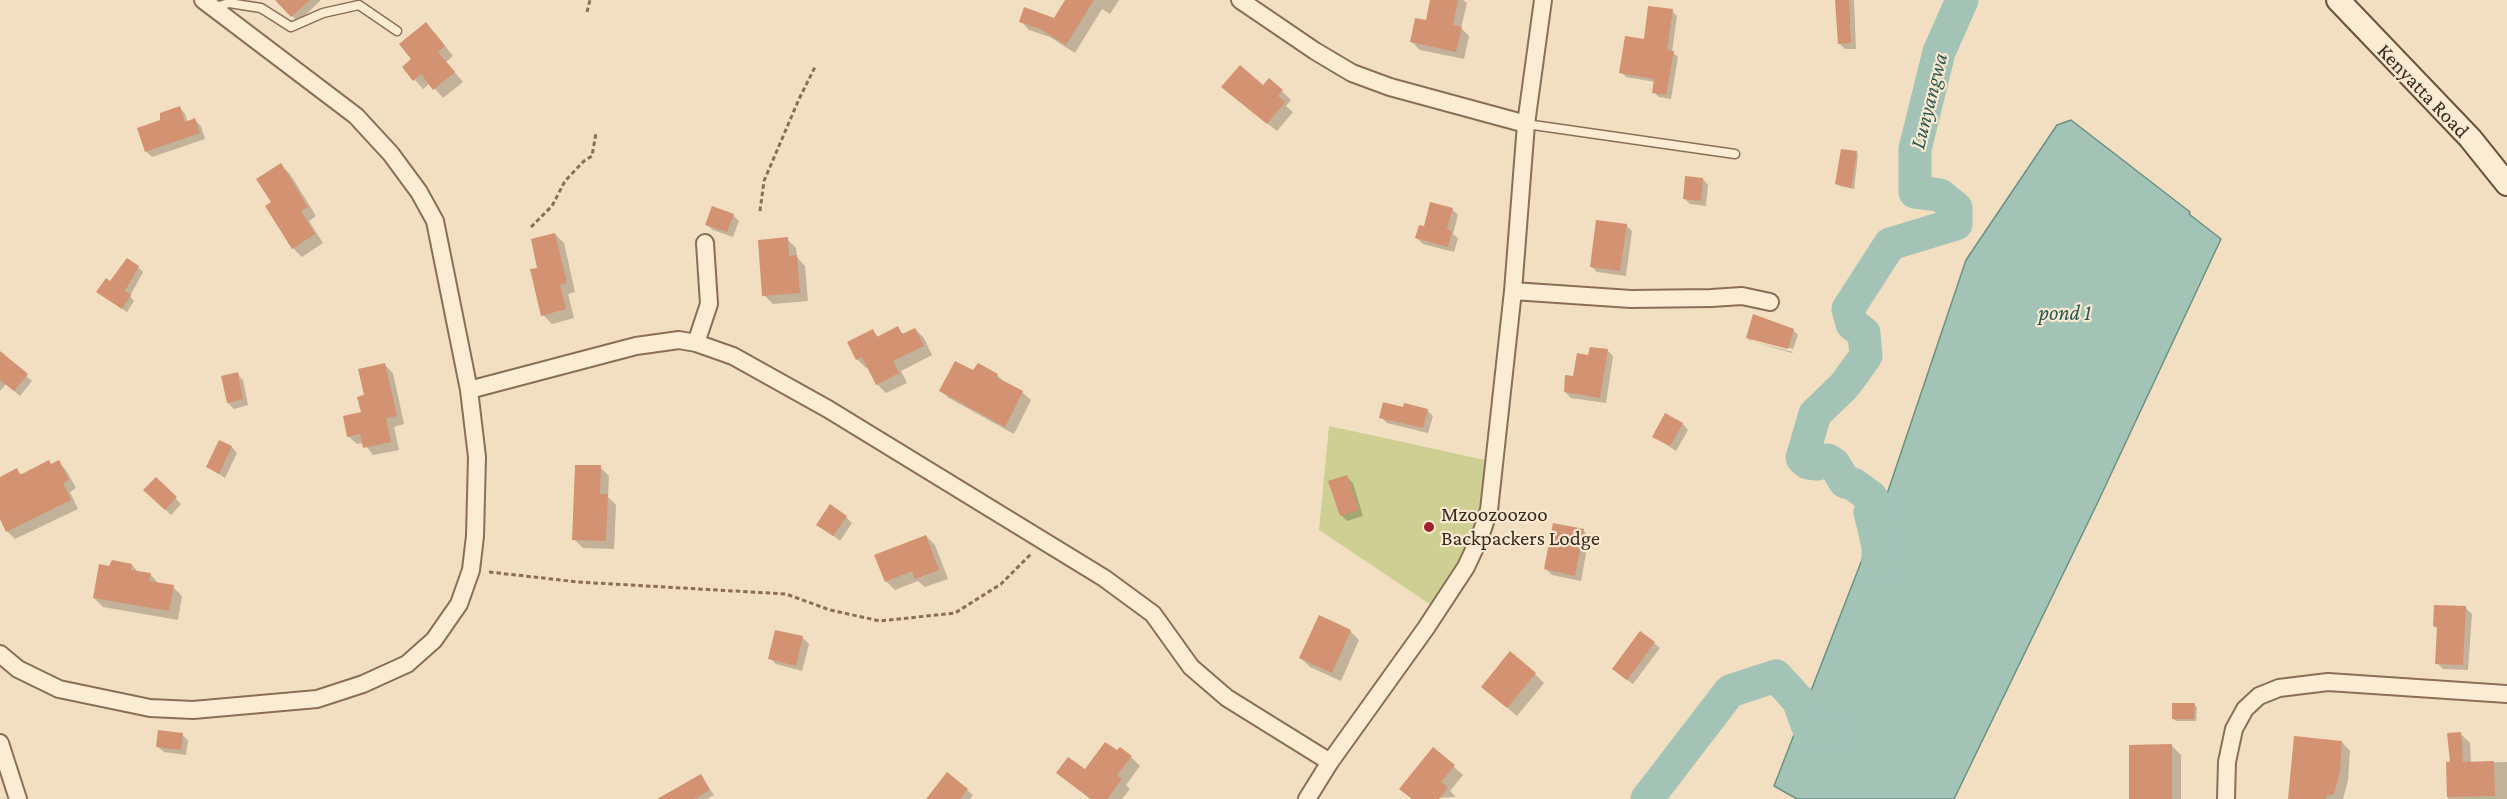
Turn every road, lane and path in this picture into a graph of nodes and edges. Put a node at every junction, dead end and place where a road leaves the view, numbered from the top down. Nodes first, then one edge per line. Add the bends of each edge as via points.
1 (590, 0) edge
2 (1240, 0) edge
3 (1543, 0) edge
4 (2338, 0) edge
5 (207, 4) edge
6 (587, 12) dead end
7 (397, 31) dead end
8 (816, 65) dead end
9 (1526, 124) junction
10 (597, 132) dead end
11 (1735, 154) dead end
12 (2507, 184) edge
13 (759, 211) dead end
14 (531, 227) dead end
15 (705, 243) dead end
16 (1514, 291) junction
17 (1770, 302) dead end
18 (696, 343) junction
19 (469, 390) junction
20 (1044, 541) junction
21 (471, 570) junction
22 (0, 654) edge
23 (2507, 694) edge
24 (0, 743) edge
25 (1330, 762) junction
26 (18, 799) edge
27 (1307, 799) edge
28 (2226, 799) edge

1 - 6 path
2 - 9 street via 1352,73
3 - 9 street
4 - 12 street, Kenyatta Road via 2469,138
5 - 7 lane via 261,8 291,27 323,13 359,4
5 - 19 street via 356,116 419,192 435,221
8 - 13 path via 764,181
9 - 11 lane
9 - 16 street
10 - 14 path via 592,156 565,181 552,206
15 - 18 street via 709,304
16 - 17 street via 1631,299 1742,296
16 - 25 street via 1489,510 1480,537 1466,567 1426,628
18 - 19 street via 679,340 636,346
18 - 20 street via 766,373
19 - 21 street via 477,457
20 - 21 path via 1001,584 954,613 880,621 830,610 786,594 578,582
20 - 25 street via 1153,614 1191,668 1227,698
21 - 22 street via 459,604 434,640 407,664 317,699 194,710 150,708 59,689 18,669
23 - 28 street via 2328,682 2279,688 2259,696 2245,709 2234,729 2227,762
24 - 26 street
25 - 27 street

